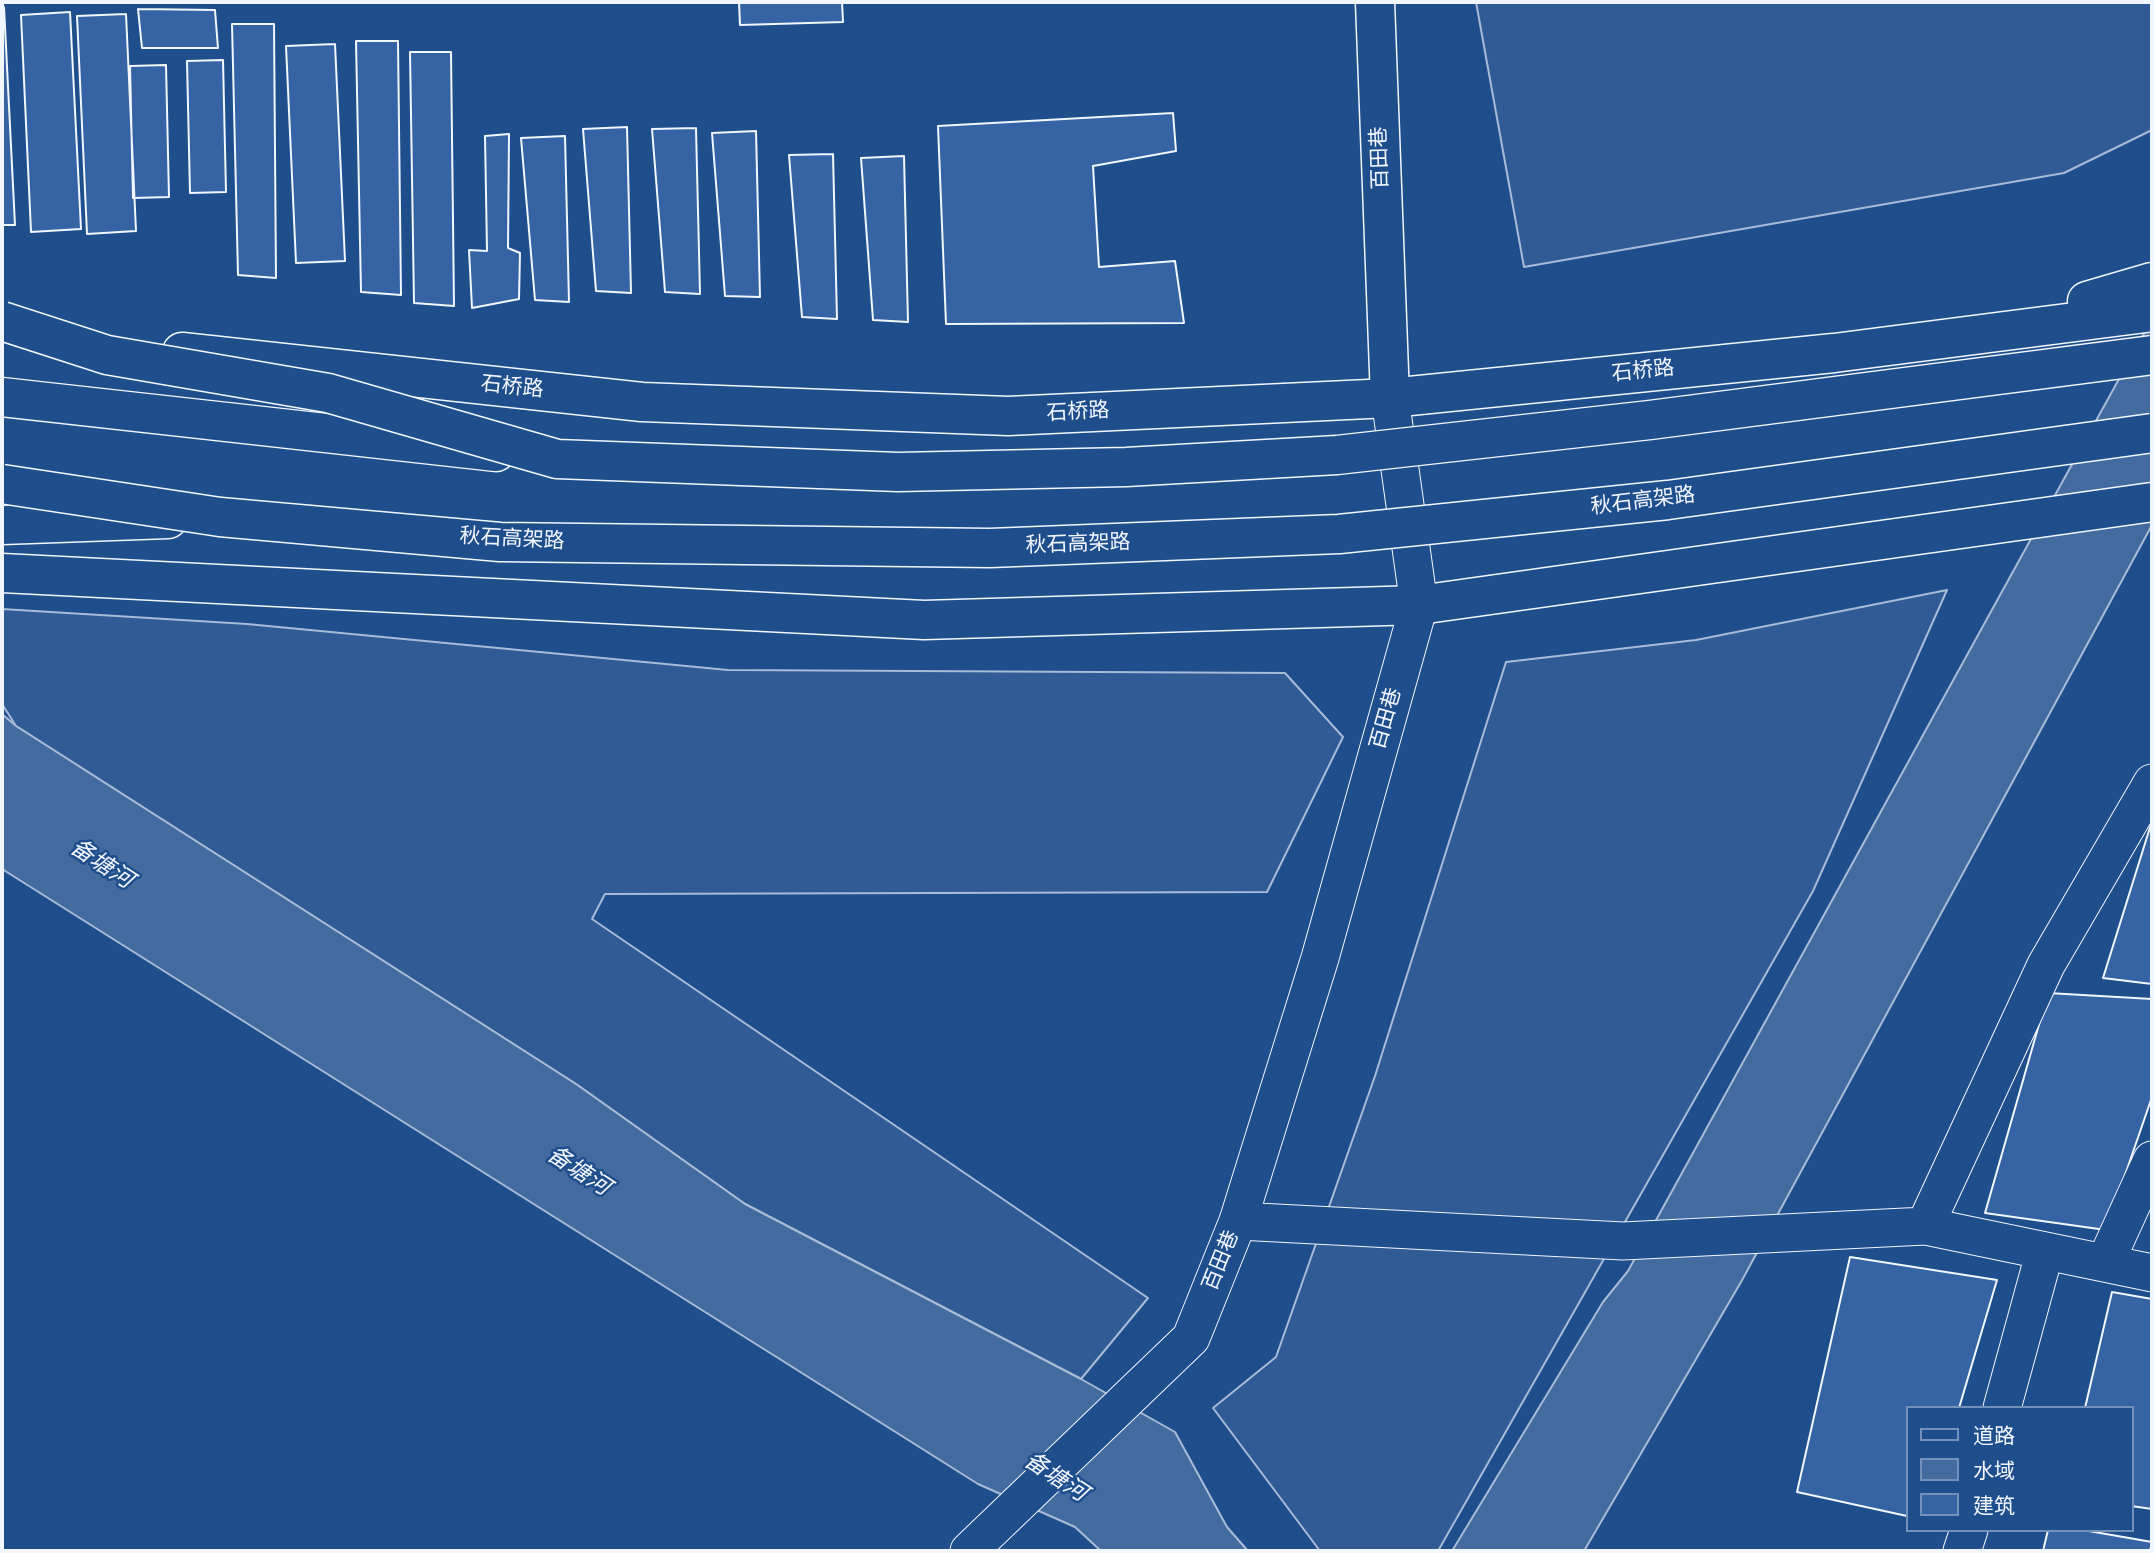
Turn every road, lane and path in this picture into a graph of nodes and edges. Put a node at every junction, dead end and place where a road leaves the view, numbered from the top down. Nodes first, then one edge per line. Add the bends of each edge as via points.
1 (1375, 2) edge
2 (2149, 302) edge
3 (2, 321) edge
4 (2, 332) edge
5 (2152, 355) edge
6 (2, 397) edge
7 (1390, 398) junction
8 (2152, 433) edge
9 (557, 459) junction
10 (2, 484) edge
11 (2152, 502) edge
12 (220, 517) junction
13 (2, 525) edge
14 (2, 573) edge
15 (1419, 605) junction
16 (2152, 783) edge
17 (2152, 1160) edge
18 (1238, 1221) junction
19 (1925, 1226) junction
20 (2045, 1251) junction
21 (2105, 1263) junction
22 (2152, 1273) edge
23 (2004, 1406) edge
24 (1968, 1532) edge
25 (969, 1551) edge
26 (1962, 1551) edge

1 - 7 main road, 百田巷
2 - 7 main road, 石桥路 via 1975,335 1833,353
3 - 9 main road, bridge via 107,355 328,393
4 - 7 main road, 石桥路 via 642,402 1008,416
5 - 9 main road, bridge via 1650,421 1337,455 1126,467 898,472
6 - 9 main road, bridge
7 - 15 street, 百田巷
8 - 12 main road, 秋石高架路, bridge via 1668,500 1339,534 990,548 500,542
10 - 12 main road, 秋石高架路, bridge
11 - 15 main road
12 - 13 main road, bridge
14 - 15 main road via 924,620
15 - 18 street, 百田巷 via 1320,958
16 - 19 street via 2046,965
17 - 21 street
18 - 19 street via 1623,1241
18 - 25 street, 百田巷 via 1191,1338
19 - 20 street
20 - 21 street
20 - 23 street
21 - 22 street
24 - 26 street

